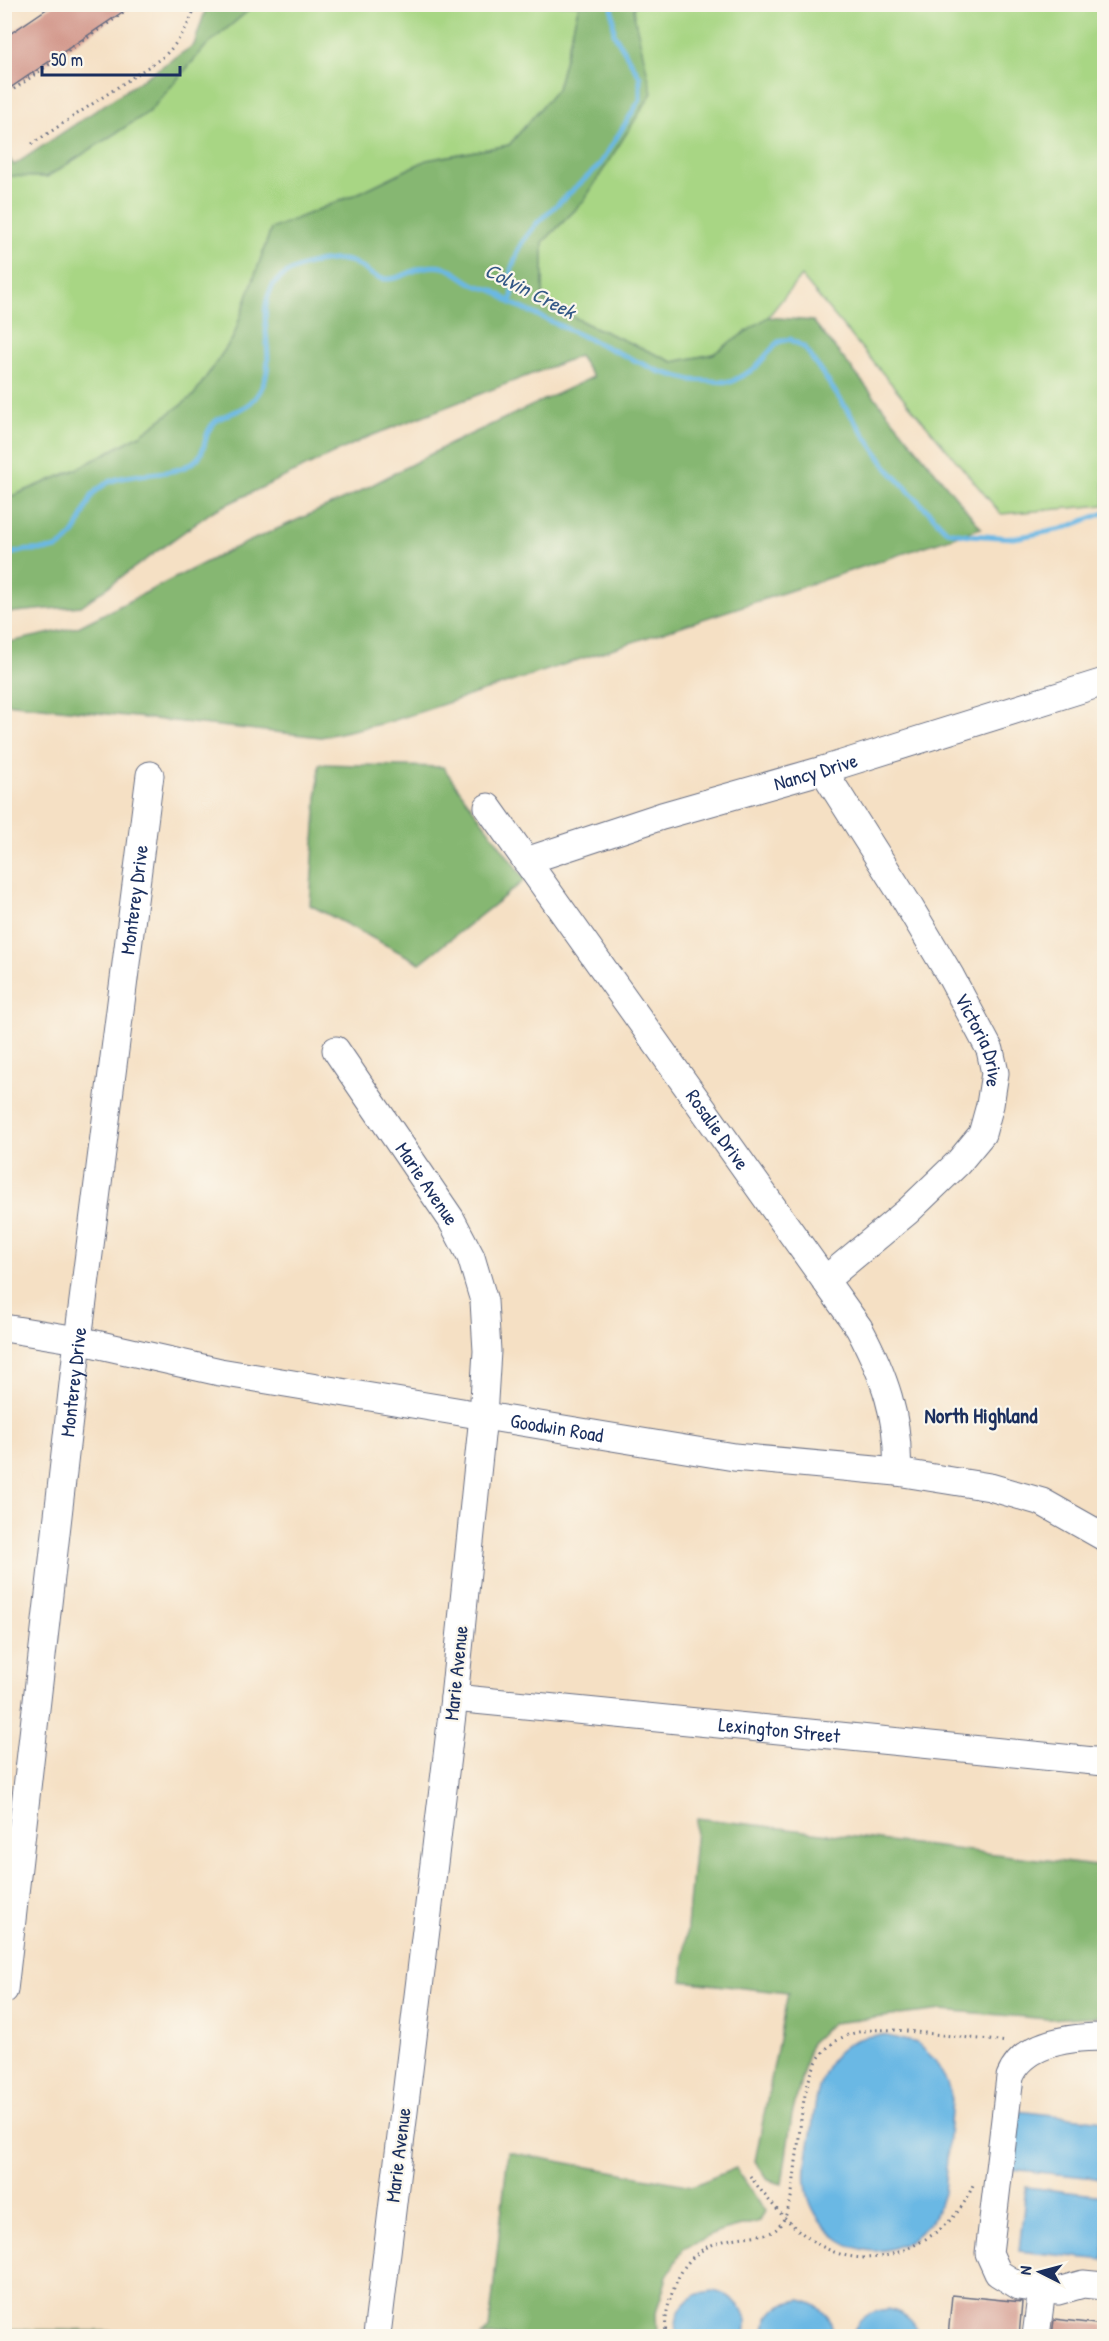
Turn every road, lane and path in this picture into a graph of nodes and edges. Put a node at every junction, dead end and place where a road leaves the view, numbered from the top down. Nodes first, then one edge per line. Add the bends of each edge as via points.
1 (136, 4) edge
2 (196, 4) edge
3 (4, 96) edge
4 (32, 144) dead end
5 (1104, 682) edge
6 (824, 770) junction
7 (150, 775) dead end
8 (488, 807) dead end
9 (526, 861) junction
10 (336, 1050) dead end
11 (825, 1280) junction
12 (4, 1328) edge
13 (78, 1340) junction
14 (483, 1416) junction
15 (897, 1472) junction
16 (1104, 1537) edge
17 (454, 1698) junction
18 (1104, 1762) edge
19 (16, 1780) edge
20 (4, 1990) edge
21 (1104, 2037) edge
22 (1043, 2046) junction
23 (750, 2176) dead end
24 (976, 2177) dead end
25 (784, 2218) junction
26 (1104, 2286) edge
27 (1042, 2289) junction
28 (377, 2335) dead end
29 (666, 2337) edge
30 (1036, 2337) edge

1 - 3 path
2 - 4 path via 185,32 163,57
5 - 6 street, Nancy Drive
6 - 9 street, Nancy Drive via 662,816
6 - 11 street, Victoria Drive via 951,978 990,1050 995,1073 982,1134 908,1211
7 - 13 street, Monterey Drive
8 - 9 street, Rosalie Drive
9 - 11 street, Rosalie Drive
10 - 14 street, Marie Avenue via 451,1218 471,1257 484,1301 487,1351
11 - 15 street, Rosalie Drive via 878,1363 898,1444
12 - 13 street, Goodwin Road
13 - 14 street, Goodwin Road via 220,1372
13 - 19 street, Monterey Drive
14 - 15 street, Goodwin Road via 734,1457
14 - 17 street, Marie Avenue
15 - 16 street, Goodwin Road via 990,1487 1042,1502
17 - 18 street, Lexington Street
17 - 28 street, Marie Avenue
19 - 20 street, Monterey Drive
21 - 22 street
22 - 25 path via 896,2028 849,2034 818,2060 810,2078
22 - 27 street via 1024,2056 1010,2078 989,2253 998,2273 1010,2282
23 - 25 path
24 - 25 path via 968,2198 946,2224 912,2247 885,2257 867,2259 835,2252 817,2244
25 - 29 path via 775,2231 722,2241 696,2253 685,2265 669,2300
26 - 27 street via 1083,2284 1058,2291
27 - 30 street

